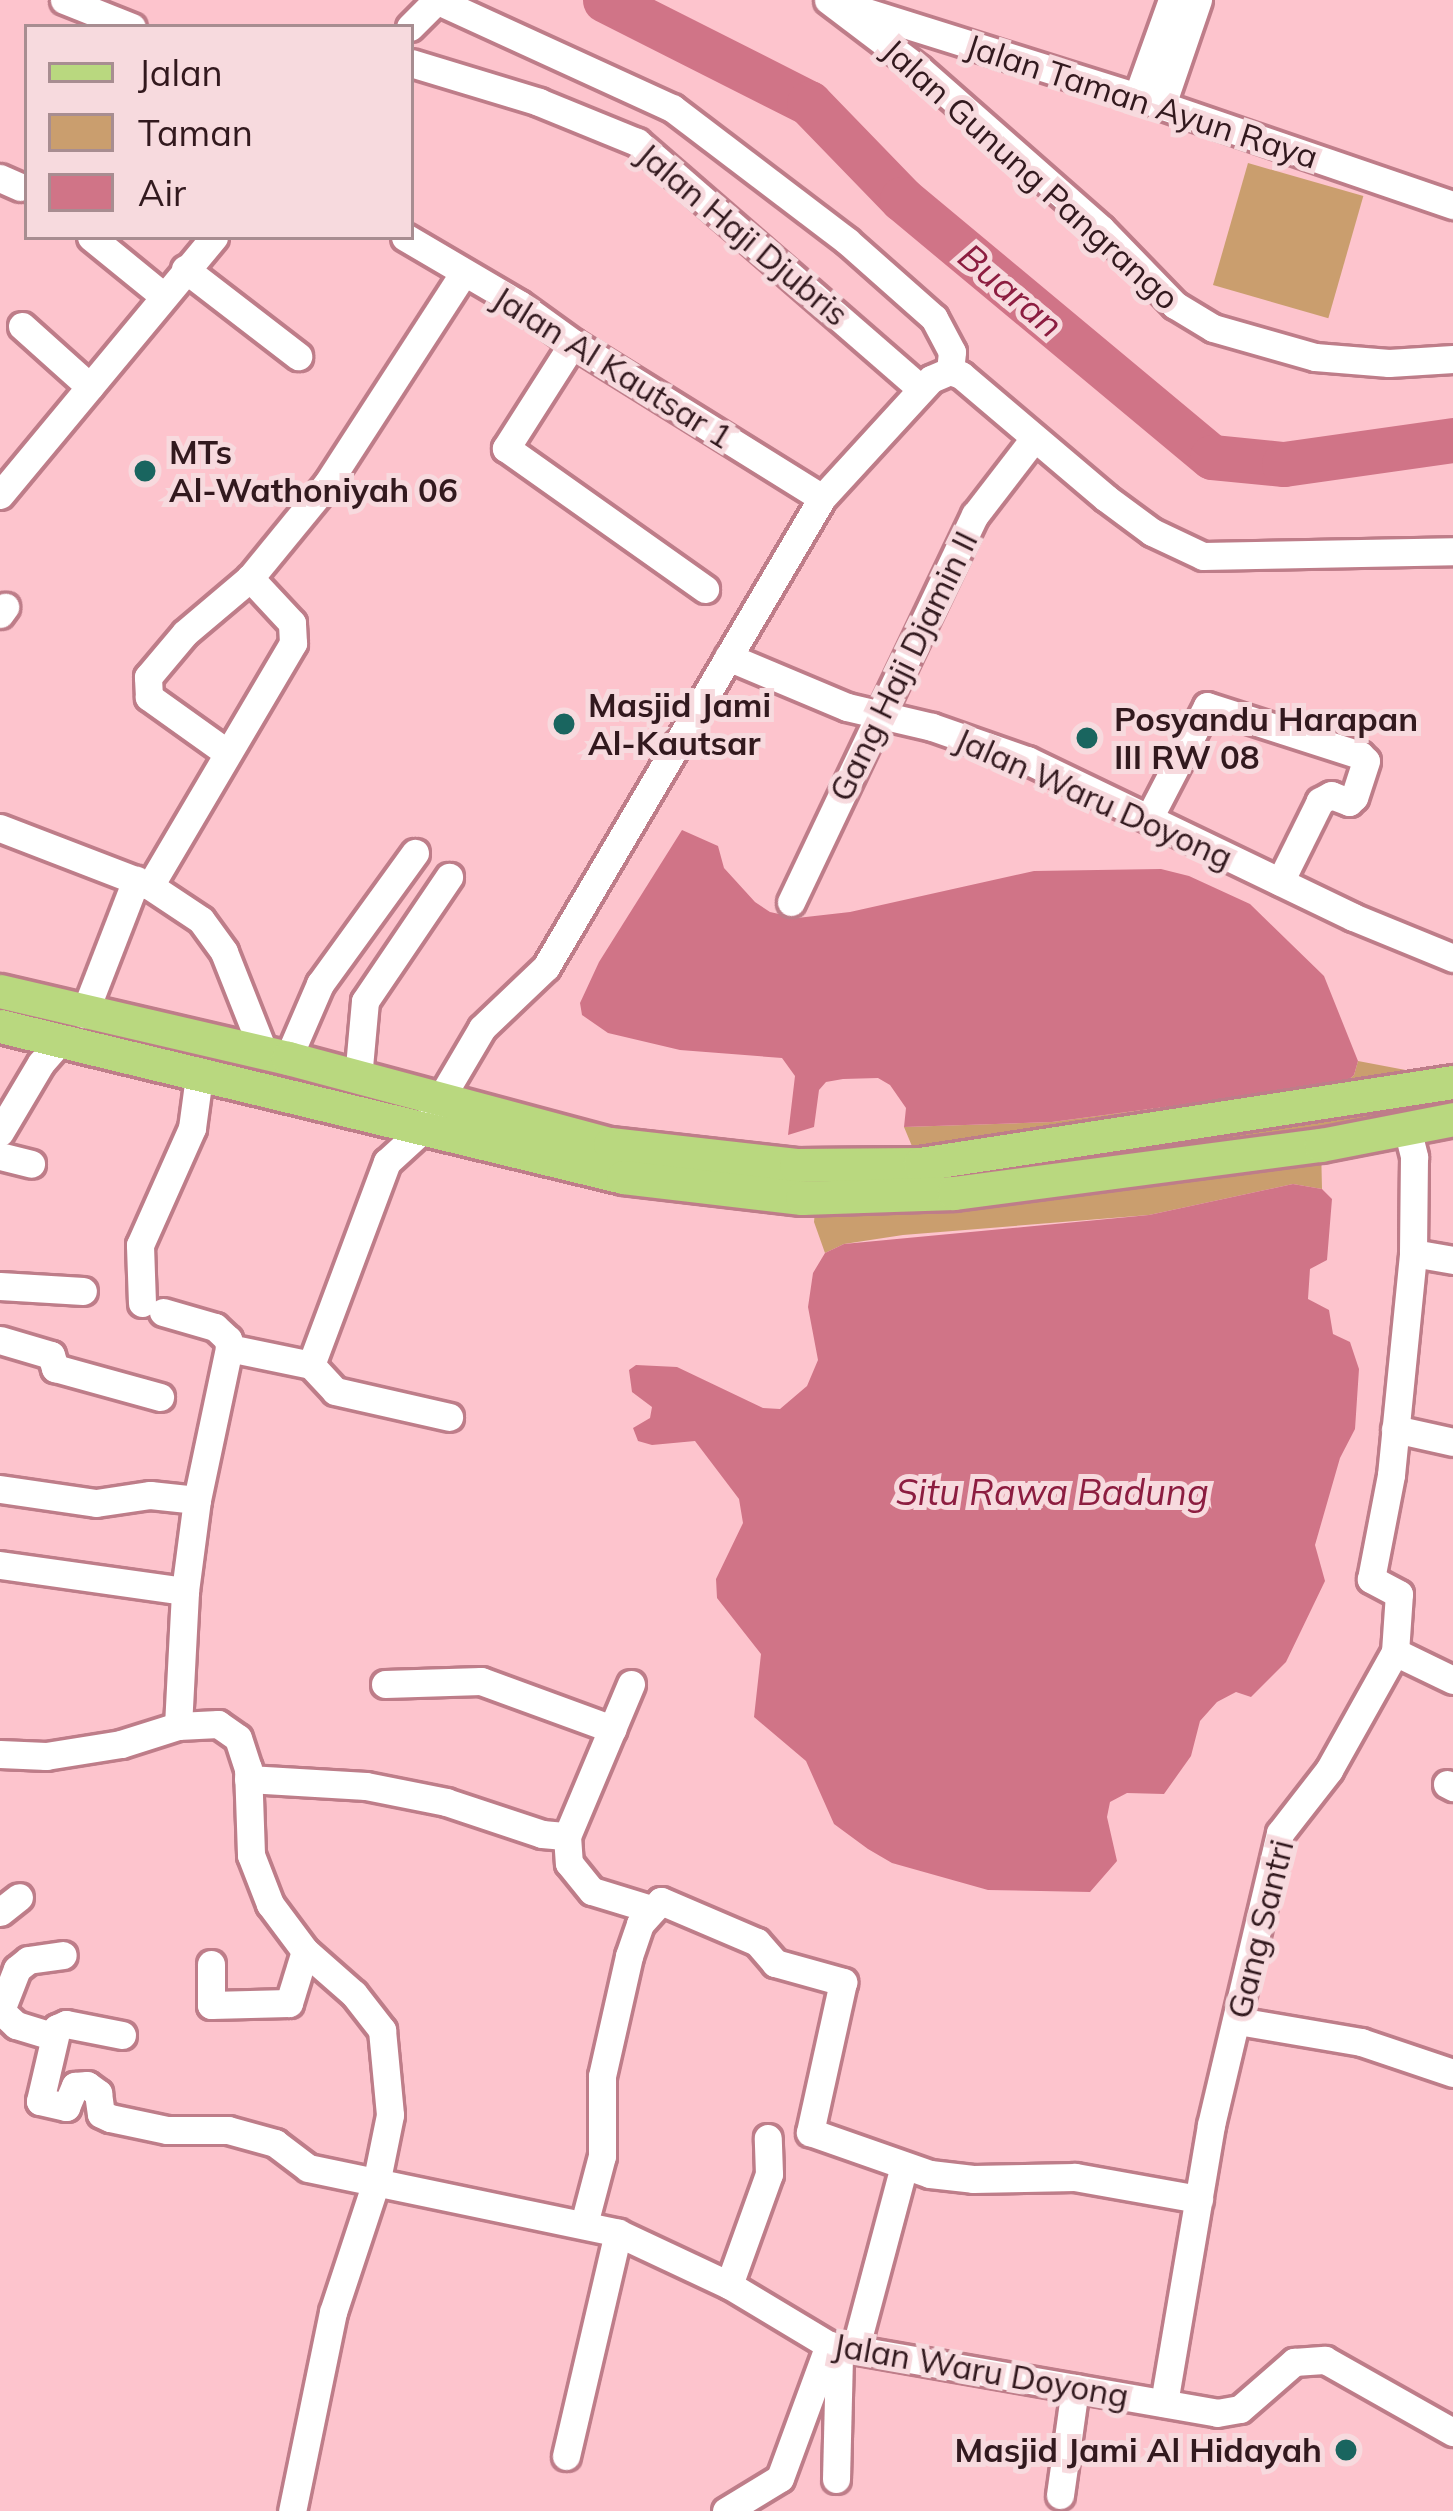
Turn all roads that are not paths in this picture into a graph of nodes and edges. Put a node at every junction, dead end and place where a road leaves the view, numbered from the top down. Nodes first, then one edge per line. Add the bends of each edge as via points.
1 (64, 0) edge
2 (436, 0) edge
3 (1172, 0) edge
4 (1198, 0) edge
5 (830, 1) edge
6 (121, 24) edge
7 (413, 24) edge
8 (414, 64) edge
9 (1150, 101) junction
10 (1453, 205) edge
11 (95, 240) edge
12 (211, 240) edge
13 (410, 240) edge
14 (185, 269) junction
15 (463, 274) junction
16 (162, 295) junction
17 (22, 326) dead end
18 (574, 344) junction
19 (298, 356) dead end
20 (1453, 359) edge
21 (936, 378) junction
22 (91, 388) junction
23 (1032, 441) junction
24 (0, 495) edge
25 (822, 498) junction
26 (1453, 551) edge
27 (250, 578) junction
28 (705, 589) dead end
29 (728, 657) junction
30 (878, 716) junction
31 (226, 752) junction
32 (1149, 818) junction
33 (0, 828) edge
34 (415, 853) dead end
35 (449, 877) dead end
36 (1280, 882) junction
37 (143, 883) junction
38 (791, 902) dead end
39 (1453, 958) edge
40 (0, 991) edge
41 (84, 1014) junction
42 (0, 1026) edge
43 (60, 1041) junction
44 (276, 1055) junction
45 (199, 1076) junction
46 (358, 1078) junction
47 (1453, 1082) edge
48 (431, 1115) junction
49 (1453, 1119) edge
50 (1407, 1128) junction
51 (0, 1132) edge
52 (0, 1156) edge
53 (31, 1164) dead end
54 (1413, 1252) junction
55 (1453, 1260) edge
56 (0, 1286) edge
57 (83, 1291) dead end
58 (0, 1340) edge
59 (229, 1348) junction
60 (311, 1365) junction
61 (160, 1397) dead end
62 (449, 1417) dead end
63 (1395, 1429) junction
64 (1453, 1442) edge
65 (0, 1490) edge
66 (197, 1500) junction
67 (0, 1565) edge
68 (185, 1592) junction
69 (1395, 1652) junction
70 (1453, 1680) edge
71 (385, 1684) dead end
72 (631, 1684) dead end
73 (178, 1726) junction
74 (612, 1729) junction
75 (0, 1754) edge
76 (248, 1779) junction
77 (567, 1836) junction
78 (651, 1909) junction
79 (305, 1952) junction
80 (63, 1955) dead end
81 (211, 1964) dead end
82 (1, 2010) edge
83 (1238, 2021) junction
84 (122, 2035) dead end
85 (52, 2036) junction
86 (1453, 2074) edge
87 (768, 2138) dead end
88 (903, 2169) junction
89 (377, 2179) junction
90 (1198, 2199) junction
91 (584, 2224) junction
92 (618, 2233) junction
93 (729, 2285) junction
94 (841, 2348) junction
95 (1075, 2388) junction
96 (1164, 2403) junction
97 (1453, 2432) edge
98 (566, 2456) dead end
99 (836, 2479) dead end
100 (1060, 2495) dead end
101 (292, 2511) edge
102 (726, 2511) edge

1 - 6 street
2 - 7 street
2 - 21 street via 672,108 934,318 952,352
3 - 9 street
4 - 9 street
5 - 9 street, Jalan Taman Ayun Raya
5 - 20 street, Jalan Gunung Pangrango via 920,69 1175,305 1214,328 1315,356
8 - 21 street, Jalan Haji Djubris via 638,142
9 - 10 street, Jalan Taman Ayun Raya
11 - 16 street
12 - 14 street
13 - 15 street, Jalan Al Kautsar 1
14 - 16 street
14 - 19 street
15 - 18 street, Jalan Al Kautsar 1
15 - 27 street via 327,484
16 - 22 street
17 - 22 street
18 - 25 street, Jalan Al Kautsar 1
18 - 28 street via 506,448
21 - 23 street, Jalan Haji Djubris via 969,381
21 - 25 street
22 - 24 street
23 - 26 street, Jalan Haji Djubris via 1152,532 1203,556
23 - 30 street, Gang Haji Djamin II via 975,514
25 - 29 street
27 - 31 street via 292,623 293,643
27 - 31 street via 185,633 144,684 149,697
29 - 30 street, Jalan Waru Doyong
29 - 48 street via 546,967 482,1028
30 - 32 street, Jalan Waru Doyong via 1027,760
30 - 38 street, Gang Haji Djamin II
31 - 37 street
32 - 36 street, Jalan Waru Doyong
32 - 36 street via 1207,706 1366,761 1352,800 1321,801
33 - 37 street
34 - 44 street
35 - 46 street via 365,1001
36 - 39 street, Jalan Waru Doyong
37 - 41 street
37 - 44 street via 213,934
40 - 41 main road
41 - 44 main road
42 - 43 main road
43 - 45 main road
43 - 51 street
44 - 46 main road
45 - 48 main road
45 - 59 street via 192,1128 140,1245 153,1308 215,1328
46 - 48 main road
47 - 48 main road via 920,1164 796,1165
48 - 50 main road via 623,1177 802,1198 954,1193
48 - 60 street via 380,1176
49 - 50 main road
50 - 54 street
52 - 53 street
54 - 55 street
54 - 63 street
56 - 57 street
58 - 61 street via 49,1354 55,1368
59 - 60 street
59 - 66 street
60 - 62 street via 335,1391
63 - 64 street
63 - 69 street, Gang Santri via 1371,1579 1399,1594
65 - 66 street via 96,1503 150,1495
66 - 68 street
67 - 68 street
68 - 73 street
69 - 70 street
69 - 83 street, Gang Santri via 1358,1724 1280,1833
71 - 74 street via 482,1682
72 - 74 street
73 - 75 street via 46,1756
73 - 76 street via 218,1724 238,1738
74 - 77 street
76 - 77 street via 388,1790
76 - 79 street via 246,1820 258,1879
77 - 78 street via 568,1863 592,1891
78 - 88 street via 661,1901 679,1905 757,1942 776,1963 843,1982 807,2129
78 - 91 street via 629,1956 602,2076 602,2156
79 - 81 street via 289,2003 211,2005
79 - 89 street via 382,2030 391,2115
80 - 82 street via 17,1969
82 - 85 street via 16,2025
83 - 86 street via 1361,2042
83 - 90 street, Gang Santri
84 - 85 street via 66,2024
85 - 89 street, Jalan Waru Doyong via 40,2101 66,2107 81,2084 98,2093 104,2116 166,2131 228,2129 275,2143 308,2168
87 - 93 street via 769,2174
88 - 90 street via 973,2179 1075,2177
88 - 94 street
89 - 91 street, Jalan Waru Doyong
89 - 101 street via 333,2312
90 - 96 street, Gang Santri
91 - 92 street, Jalan Waru Doyong
92 - 93 street, Jalan Waru Doyong
92 - 98 street
93 - 94 street, Jalan Waru Doyong
94 - 95 street, Jalan Waru Doyong
94 - 99 street
94 - 102 street via 780,2478
95 - 96 street, Jalan Waru Doyong
95 - 100 street
96 - 97 street, Jalan Waru Doyong via 1240,2409 1294,2362 1324,2360

